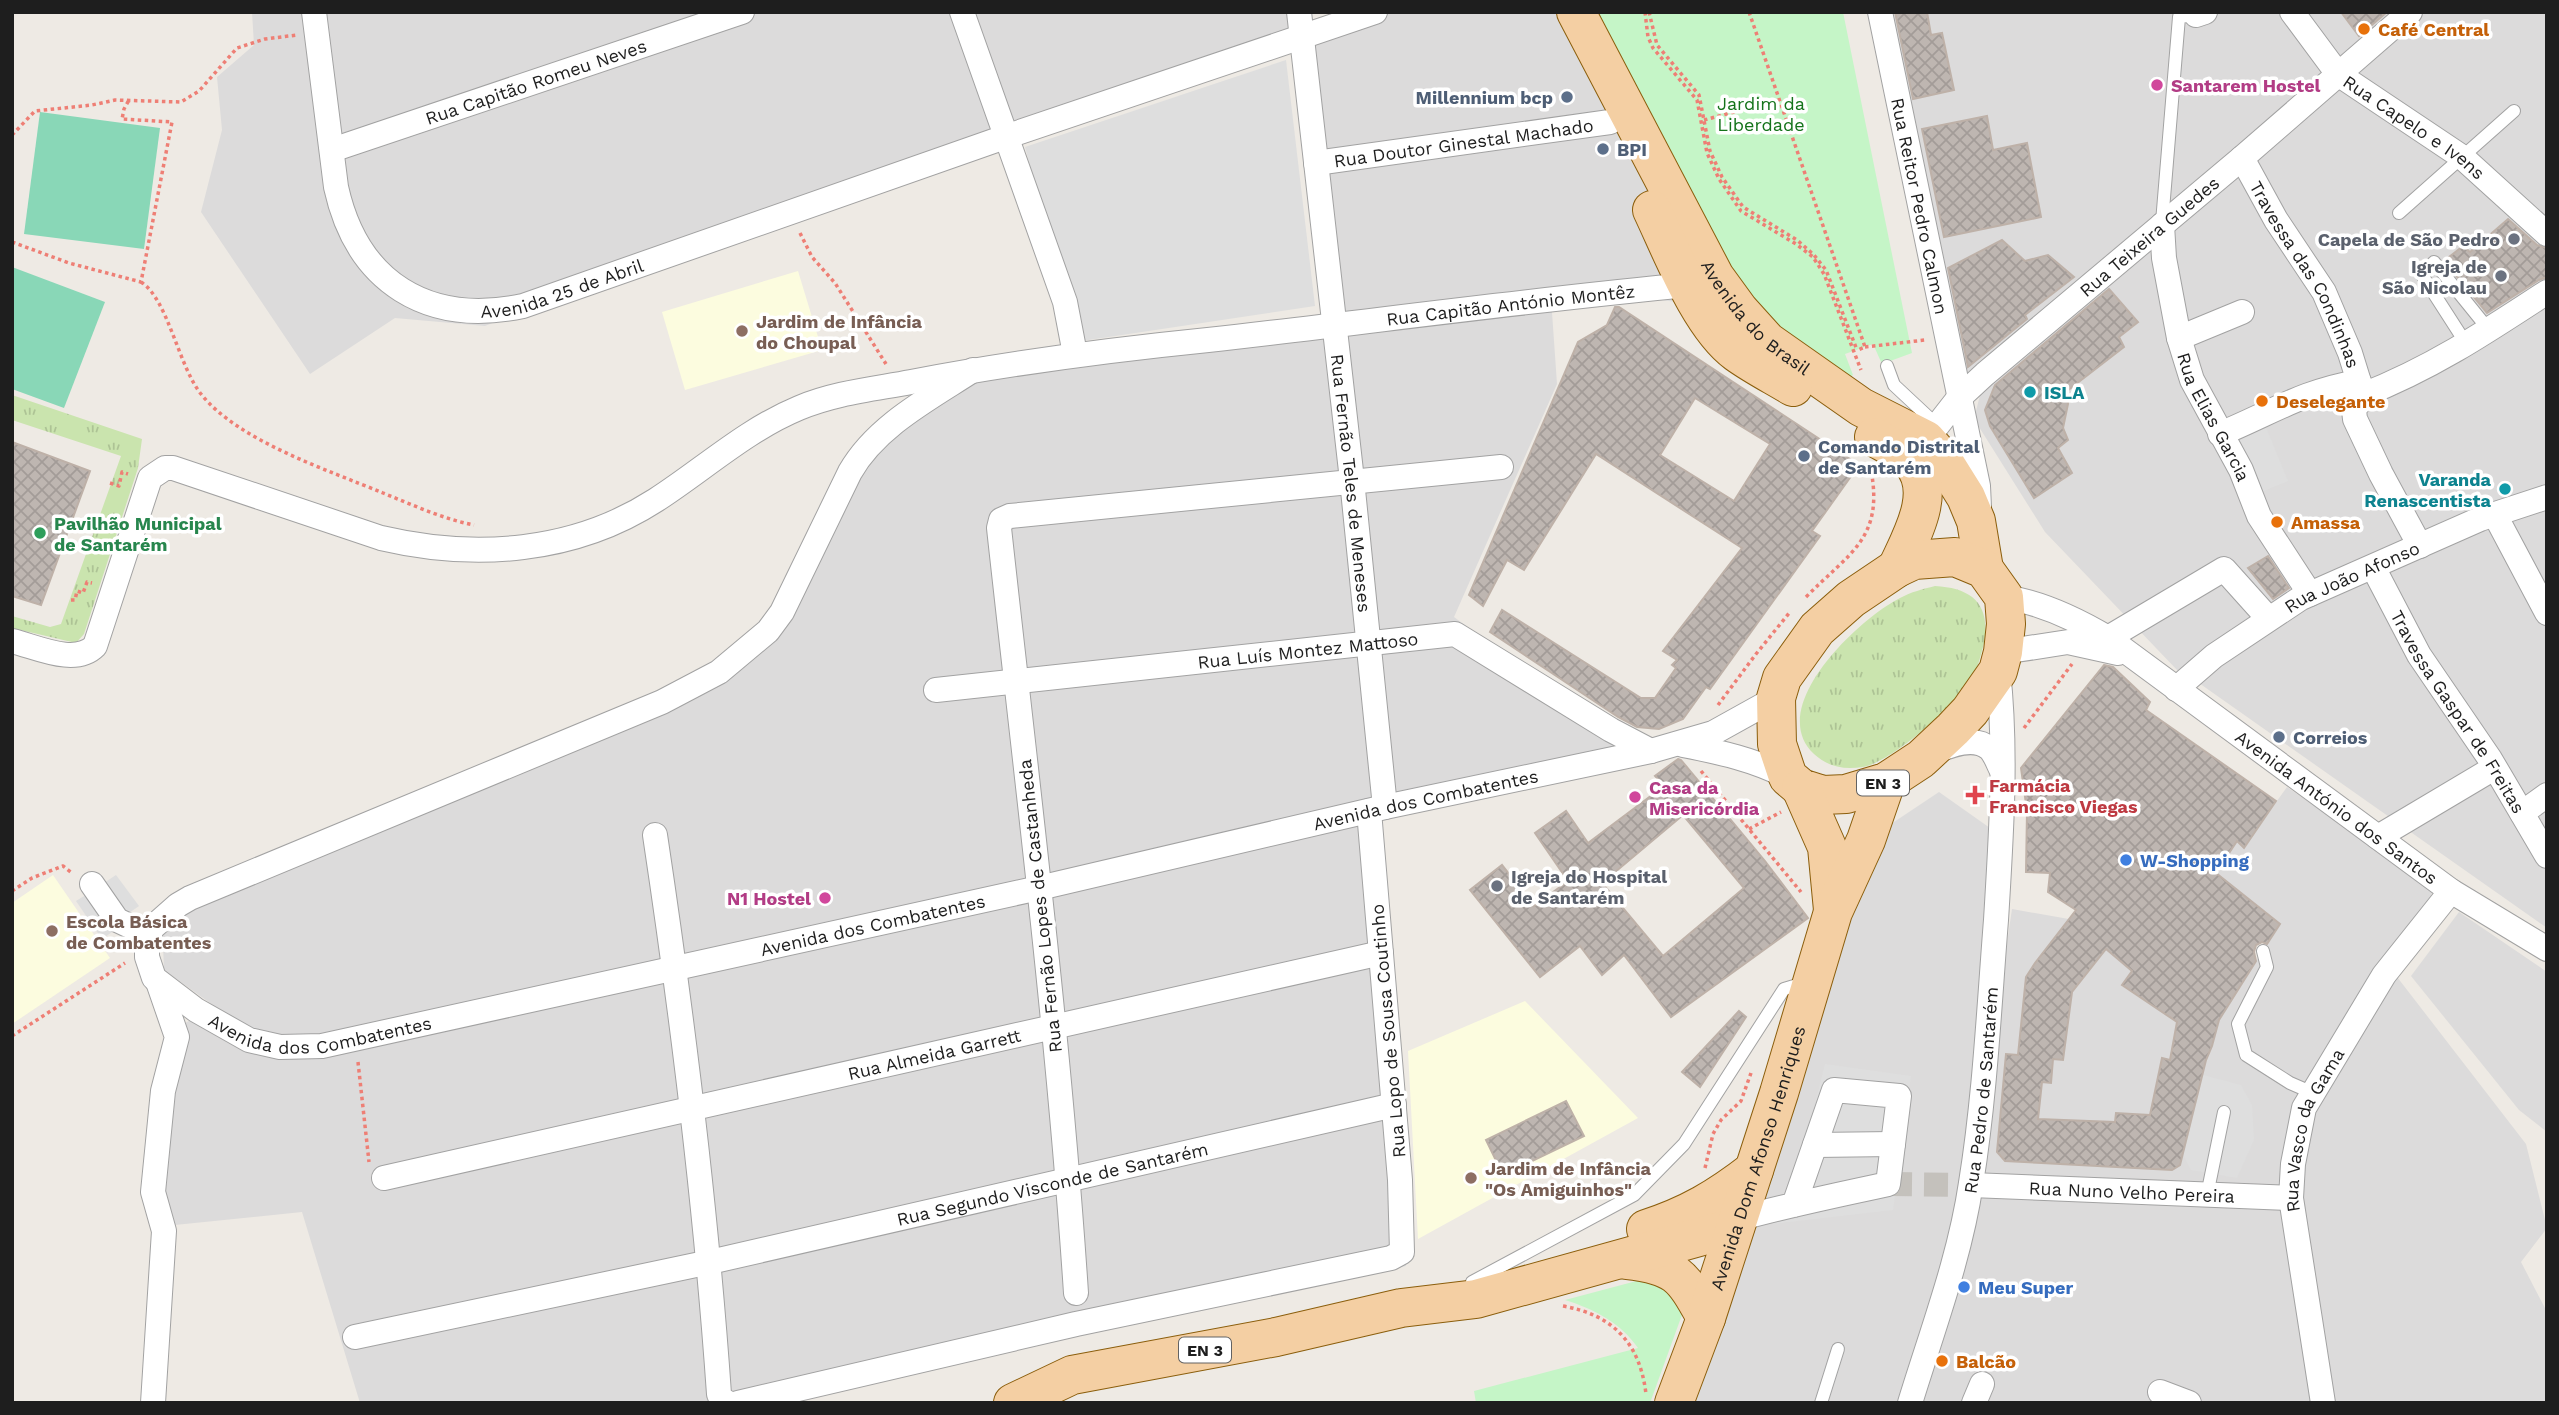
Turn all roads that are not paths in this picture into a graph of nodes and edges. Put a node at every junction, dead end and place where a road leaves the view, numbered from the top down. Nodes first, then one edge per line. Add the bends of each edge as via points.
1 (313, 12) edge
2 (742, 12) edge
3 (962, 12) edge
4 (1299, 12) edge
5 (1375, 12) edge
6 (1549, 12) edge
7 (1576, 12) edge
8 (1880, 12) edge
9 (2291, 12) edge
10 (2410, 12) edge
11 (2201, 14) edge
12 (1301, 37) junction
13 (2338, 74) junction
14 (2514, 111) dead end
15 (1610, 122) junction
16 (1005, 137) junction
17 (331, 150) junction
18 (2242, 158) junction
19 (2462, 158) junction
20 (1316, 163) junction
21 (2399, 214) dead end
22 (2162, 225) junction
23 (2547, 234) edge
24 (1688, 285) junction
25 (2547, 292) edge
26 (2242, 312) dead end
27 (1335, 326) junction
28 (2489, 330) junction
29 (2179, 338) junction
30 (2467, 345) junction
31 (1075, 354) junction
32 (1887, 366) dead end
33 (973, 370) junction
34 (2361, 389) junction
35 (1958, 399) junction
36 (2220, 434) junction
37 (1942, 438) junction
38 (1501, 467) dead end
39 (1972, 468) junction
40 (1352, 480) junction
41 (2547, 497) edge
42 (2495, 515) junction
43 (1976, 521) junction
44 (2420, 546) junction
45 (2373, 566) junction
46 (1897, 568) junction
47 (1994, 583) junction
48 (2310, 594) junction
49 (2547, 613) edge
50 (2267, 618) junction
51 (2108, 638) junction
52 (12, 641) edge
53 (1369, 642) junction
54 (2132, 657) junction
55 (2000, 662) junction
56 (1016, 680) junction
57 (2176, 689) junction
58 (936, 690) dead end
59 (1776, 698) junction
60 (1675, 744) junction
61 (1651, 751) junction
62 (1921, 759) junction
63 (2494, 768) junction
64 (2001, 769) junction
65 (1886, 782) junction
66 (1790, 793) junction
67 (2547, 794) edge
68 (1377, 809) junction
69 (2522, 813) junction
70 (655, 835) dead end
71 (2378, 837) junction
72 (2547, 856) edge
73 (92, 884) dead end
74 (1039, 888) junction
75 (2451, 891) junction
76 (1833, 912) junction
77 (149, 937) junction
78 (2547, 949) edge
79 (2263, 951) dead end
80 (1381, 953) junction
81 (675, 967) junction
82 (158, 981) junction
83 (1812, 981) junction
84 (1052, 1029) junction
85 (2313, 1093) junction
86 (1394, 1105) junction
87 (692, 1108) junction
88 (2224, 1112) dead end
89 (1815, 1144) junction
90 (1893, 1144) junction
91 (1754, 1170) junction
92 (384, 1178) road end
93 (1068, 1179) junction
94 (1971, 1185) junction
95 (2207, 1195) junction
96 (2291, 1198) junction
97 (1794, 1205) junction
98 (1737, 1223) junction
99 (1620, 1259) junction
100 (710, 1262) junction
101 (1472, 1282) junction
102 (1076, 1293) dead end
103 (1401, 1308) junction
104 (1706, 1318) junction
105 (355, 1337) dead end
106 (1838, 1349) dead end
107 (2160, 1392) dead end
108 (153, 1403) edge
109 (728, 1403) edge
110 (738, 1403) edge
111 (1013, 1403) edge
112 (1674, 1403) edge
113 (1821, 1403) edge
114 (1910, 1403) edge
115 (2189, 1403) edge
116 (2323, 1403) edge

1 - 17 street, Avenida 25 de Abril
2 - 17 street, Rua Capitão Romeu Neves
3 - 16 street
4 - 12 street, Rua Fernão Teles de Meneses
5 - 12 street, Avenida 25 de Abril
6 - 15 main road, Avenida do Brasil
7 - 37 main road, Avenida do Brasil / EN 3 via 1715,277 1739,310 1767,341 1855,403
8 - 35 street, Rua Reitor Pedro Calmon
9 - 13 street, Rua Capelo e Ivens
10 - 13 street, Rua Teixeira Guedes
11 - 22 lane via 2179,17
12 - 16 street, Avenida 25 de Abril
12 - 20 street, Rua Fernão Teles de Meneses
13 - 18 street, Rua Teixeira Guedes
13 - 19 street, Rua Capelo e Ivens
14 - 19 lane
15 - 20 street, Rua Doutor Ginestal Machado
15 - 24 main road, Avenida do Brasil
16 - 17 street, Avenida 25 de Abril via 523,306 478,313 423,301 379,273 358,245 342,211
16 - 31 street via 1065,302
18 - 22 street, Rua Teixeira Guedes
18 - 34 street, Travessa das Condinhas via 2323,292
19 - 21 lane
19 - 23 street, Rua Capelo e Ivens
20 - 27 street, Rua Fernão Teles de Meneses
22 - 29 street, Rua Elias Garcia
22 - 35 street, Rua Teixeira Guedes
24 - 27 street, Rua Capitão António Montêz
24 - 46 main road, Avenida do Brasil via 1715,330 1736,353 1912,461 1921,480 1919,519
25 - 28 street
26 - 29 street
27 - 31 street, Rua Capitão António Montêz
27 - 40 street, Rua Fernão Teles de Meneses
28 - 30 street
28 - 30 lane via 2434,262 2422,275
29 - 36 street, Rua Elias Garcia via 2192,380
30 - 34 street via 2403,379
31 - 33 street, Rua Capitão António Montêz
32 - 37 lane via 1894,385
33 - 52 street, Rua Capitão António Montêz via 800,407 741,439 653,502 619,520 538,546 456,549 404,543 173,468 153,467 95,646 71,656
33 - 77 street via 864,450 779,617 761,639 719,672 662,702 190,898 172,909
34 - 36 street via 2333,386 2284,403
34 - 44 street via 2355,419
35 - 37 street
35 - 39 street, Rua Reitor Pedro Calmon
36 - 48 street, Rua Elias Garcia via 2241,470 2259,516
37 - 39 lane
37 - 43 main road, Avenida do Brasil / EN 3 via 1941,457
38 - 40 street
39 - 43 street, Rua Reitor Pedro Calmon via 1979,502
40 - 53 street, Rua Fernão Teles de Meneses
40 - 56 street, Rua Fernão Lopes de Castanheda via 1005,516 999,528
41 - 42 street, Rua João Afonso
42 - 44 street, Rua João Afonso
42 - 49 street
43 - 47 main road, Avenida do Brasil / EN 3
44 - 45 street, Rua João Afonso
45 - 48 street, Rua João Afonso
45 - 63 street, Travessa Gaspar de Freitas via 2419,655
46 - 47 main road, EN 3 via 1914,560 1955,557
46 - 59 main road, EN 3 via 1817,628 1782,678
47 - 51 street, Avenida António dos Santos
47 - 55 main road, EN 3 via 2006,624
48 - 50 street, Rua João Afonso
50 - 51 street via 2224,569
50 - 57 street, Rua João Afonso
51 - 54 street, Avenida António dos Santos
53 - 56 street, Rua Luís Montez Mattoso
53 - 61 street, Rua Luís Montez Mattoso via 1455,634
53 - 68 street, Rua Fernão Teles de Meneses
54 - 55 street, Avenida António dos Santos via 2067,642
54 - 57 street, Avenida António dos Santos
55 - 62 main road, EN 3 via 1970,711
55 - 64 street, Rua Pedro de Santarém
56 - 58 street, Rua Luís Montez Mattoso
56 - 74 street, Rua Fernão Lopes de Castanheda
57 - 71 street, Avenida António dos Santos
59 - 60 street, Avenida dos Combatentes via 1713,733
59 - 66 main road, EN 3 via 1777,744
60 - 61 street, Avenida dos Combatentes
60 - 66 street via 1724,752 1769,767
61 - 68 street, Avenida dos Combatentes
62 - 64 street via 1953,744 1971,743 1990,749
62 - 65 main road, EN 3
63 - 69 street, Travessa Gaspar de Freitas
63 - 71 street
64 - 94 street, Rua Pedro de Santarém via 1989,1028
65 - 66 main road, EN 3 via 1846,794
65 - 76 main road, Avenida Dom Afonso Henriques / EN 3
66 - 76 main road, Avenida Dom Afonso Henriques / EN 3 via 1827,847
67 - 69 street
68 - 74 street, Avenida dos Combatentes
68 - 80 street, Rua Lopo de Sousa Coutinho
69 - 72 street, Travessa Gaspar de Freitas
70 - 81 street
71 - 75 street, Avenida António dos Santos
73 - 77 street via 117,920
74 - 81 street, Avenida dos Combatentes
74 - 84 street, Rua Fernão Lopes de Castanheda
75 - 78 street, Avenida António dos Santos
75 - 85 street, Rua Vasco da Gama via 2384,975
76 - 83 main road, Avenida Dom Afonso Henriques / EN 3
77 - 82 street via 148,964
79 - 85 lane via 2267,967 2238,1024 2246,1055
80 - 84 street, Rua Almeida Garrett
80 - 86 street, Rua Lopo de Sousa Coutinho
81 - 82 street, Avenida dos Combatentes via 310,1047 249,1040 196,1010
81 - 87 street
82 - 108 street via 177,1037 163,1091 153,1192 163,1231
83 - 91 main road, Avenida Dom Afonso Henriques / EN 3
83 - 101 lane via 1784,989 1684,1144 1634,1195
84 - 87 street, Rua Almeida Garrett
84 - 93 street, Rua Fernão Lopes de Castanheda
85 - 96 street, Rua Vasco da Gama via 2304,1108 2292,1164
86 - 93 street, Rua Segundo Visconde de Santarém
86 - 110 street, Rua Lopo de Sousa Coutinho via 1402,1252 1391,1258 1076,1324
87 - 92 street, Rua Almeida Garrett
87 - 100 street
88 - 95 lane
89 - 90 street
89 - 90 street via 1834,1090 1899,1096
89 - 97 street
90 - 97 street via 1888,1184
91 - 98 main road, Avenida Dom Afonso Henriques / EN 3
91 - 101 main road, EN 3 via 1711,1202 1675,1219
93 - 100 street, Rua Segundo Visconde de Santarém
93 - 102 street, Rua Fernão Lopes de Castanheda
94 - 95 street, Rua Nuno Velho Pereira
94 - 114 street, Rua Pedro de Santarém
95 - 96 street, Rua Nuno Velho Pereira
96 - 116 street, Rua Vasco da Gama
97 - 98 street via 1776,1207
98 - 99 main road, EN 3
98 - 104 main road, Avenida Dom Afonso Henriques
99 - 103 main road, EN 3 via 1476,1299
99 - 104 main road via 1675,1273
100 - 105 street, Rua Segundo Visconde de Santarém
100 - 109 street via 719,1395
101 - 103 main road, EN 3
103 - 111 main road, EN 3 via 1072,1376
104 - 112 main road, Avenida Dom Afonso Henriques
106 - 113 lane
107 - 115 street

